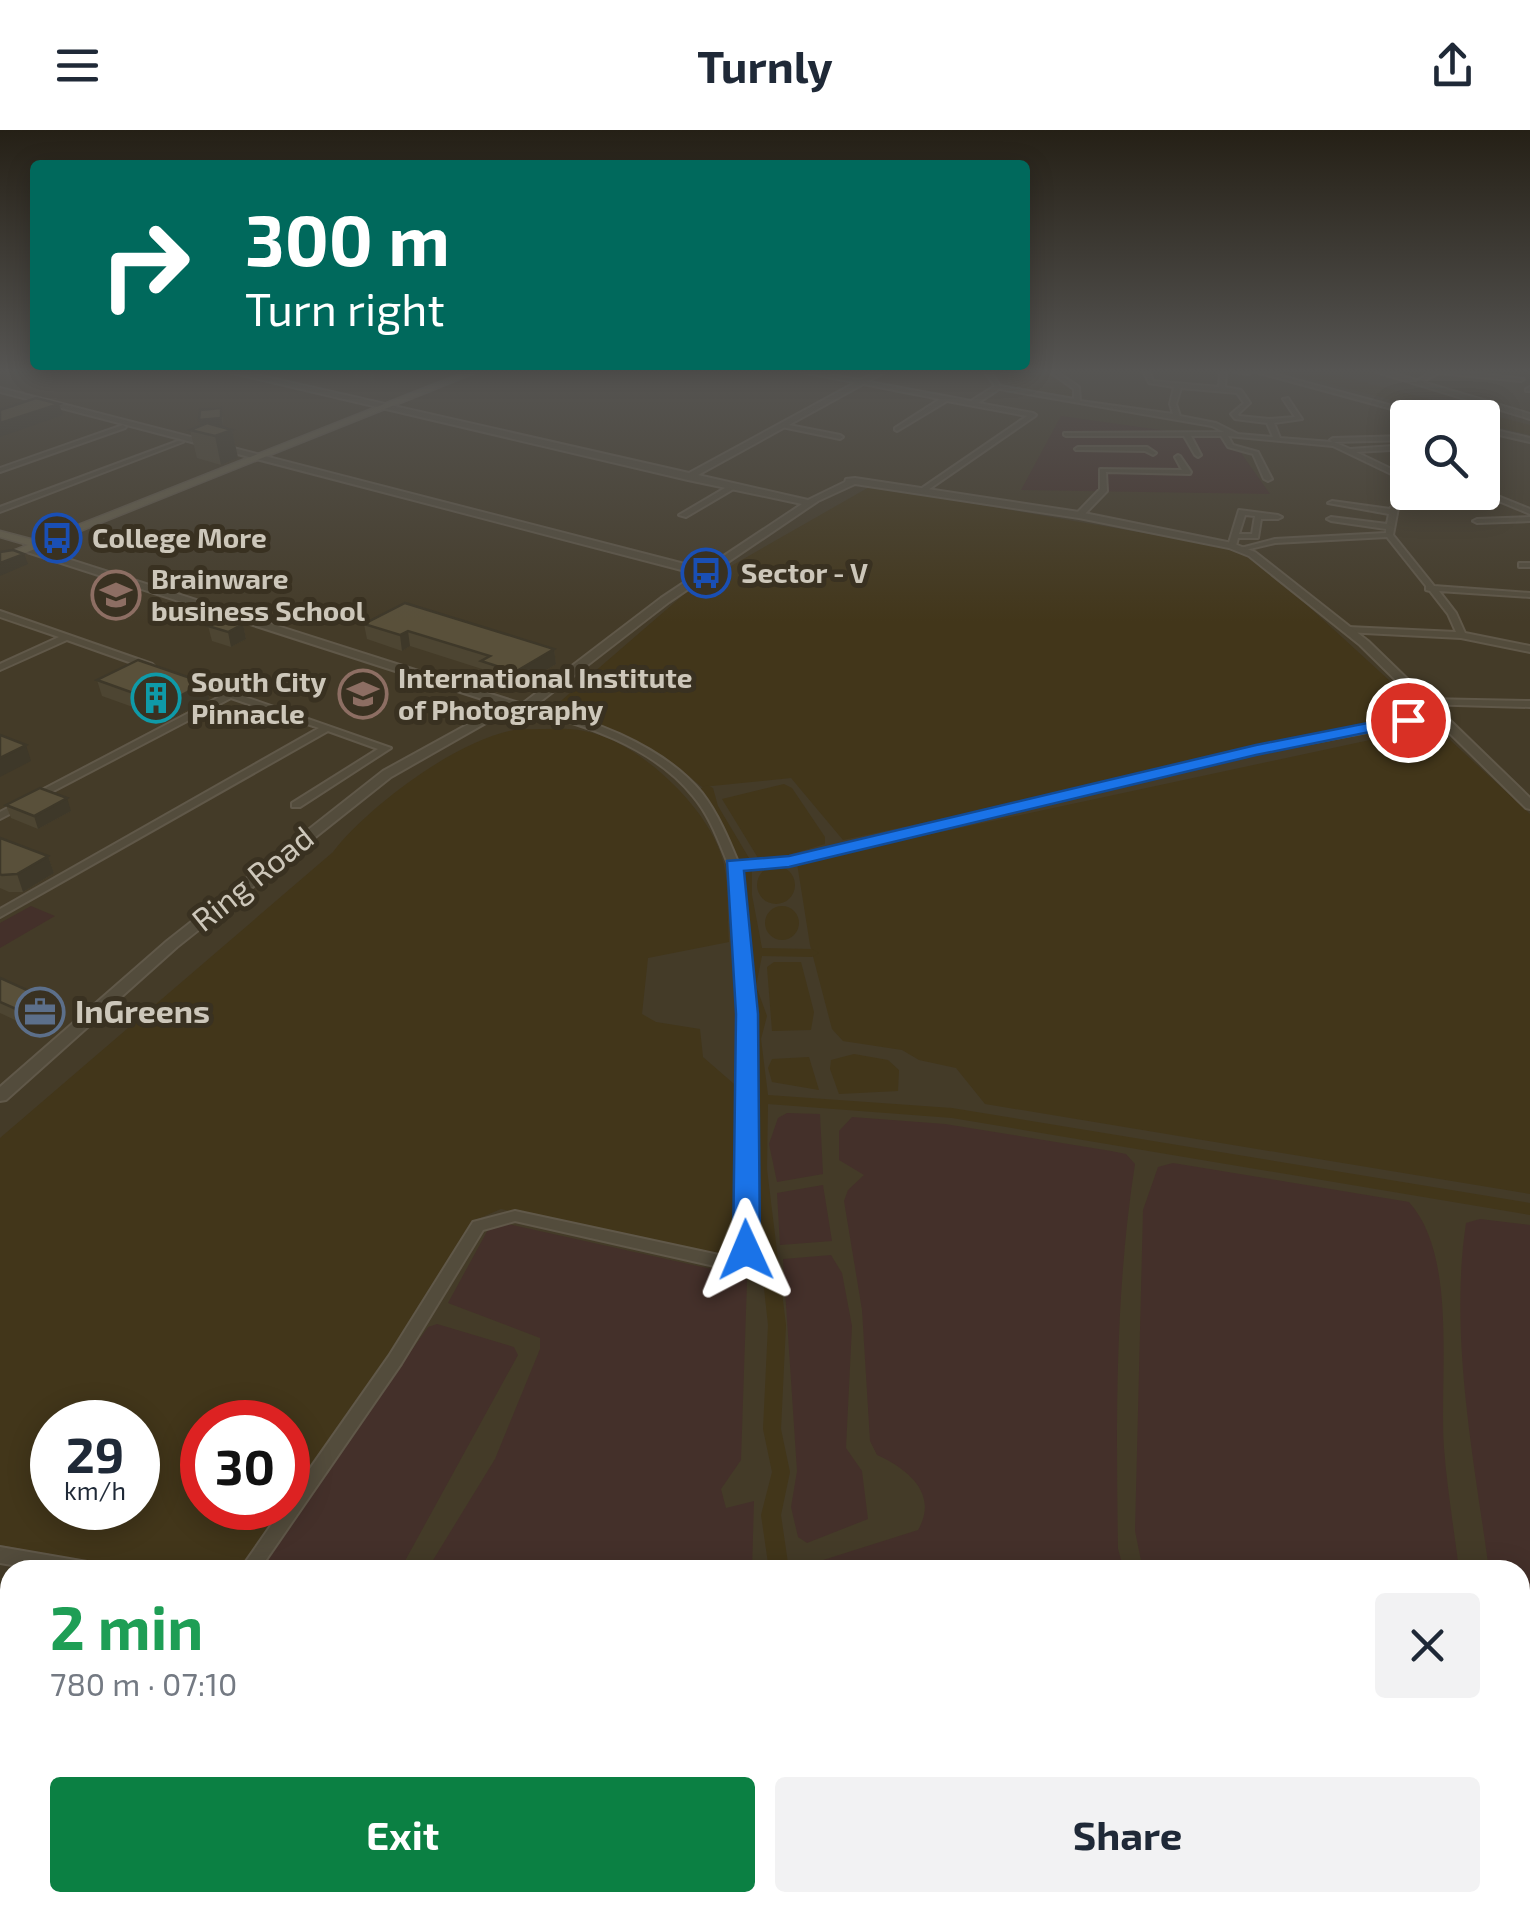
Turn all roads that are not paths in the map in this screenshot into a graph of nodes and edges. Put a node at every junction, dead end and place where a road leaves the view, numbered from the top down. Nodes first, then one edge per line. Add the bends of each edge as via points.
1 (37, 455) edge
2 (145, 455) edge
3 (244, 455) edge
4 (245, 455) edge
5 (258, 455) edge
6 (600, 455) edge
7 (723, 455) edge
8 (971, 455) edge
9 (1257, 455) edge
10 (1361, 455) edge
11 (253, 457) junction
12 (1178, 457) dead end
13 (1390, 469) edge
14 (0, 470) edge
15 (686, 475) junction
16 (1268, 479) dead end
17 (733, 487) junction
18 (921, 490) junction
19 (812, 501) junction
20 (1500, 502) edge
21 (1332, 504) dead end
22 (0, 510) edge
23 (1394, 512) joint
24 (683, 515) dead end
25 (1079, 515) junction
26 (1530, 516) edge
27 (1331, 519) dead end
28 (1477, 521) dead end
29 (1390, 531) junction
30 (0, 537) edge
31 (1236, 543) junction
32 (29, 546) junction
33 (0, 557) edge
34 (702, 576) junction
35 (1429, 588) junction
36 (1530, 595) edge
37 (0, 614) edge
38 (302, 629) junction
39 (1348, 630) junction
40 (1461, 635) junction
41 (290, 636) junction
42 (67, 637) junction
43 (1530, 649) edge
44 (0, 667) edge
45 (166, 672) edge
46 (182, 678) edge
47 (230, 694) junction
48 (1425, 702) junction
49 (1530, 704) edge
50 (532, 707) junction
51 (1436, 716) junction
52 (326, 728) junction
53 (1529, 803) edge
54 (296, 806) dead end
55 (0, 816) edge
56 (737, 865) junction
57 (0, 898) edge
58 (16, 905) junction
59 (0, 914) edge
60 (0, 1096) edge
61 (0, 1555) edge
62 (29, 1560) edge
63 (256, 1560) edge

1 - 14 street
2 - 22 street
3 - 11 street
4 - 11 street
5 - 11 main road
6 - 15 street
7 - 15 street
8 - 18 street
9 - 16 street
10 - 13 street
11 - 32 main road
11 - 34 street
12 - 25 street via 1186,472 1102,470 1106,486
15 - 17 street
15 - 19 street
17 - 19 street
17 - 24 street
18 - 19 street, Ring Road via 855,482
18 - 25 street
19 - 34 street, Ring Road
20 - 26 street
21 - 23 street
23 - 29 street
25 - 31 street
26 - 28 street
27 - 29 street
29 - 31 street
29 - 35 street
30 - 32 main road
31 - 31 street via 1242,512 1278,517 1258,518 1255,536
31 - 39 street
32 - 33 main road
32 - 38 street
32 - 41 street
34 - 50 street, Ring Road
35 - 36 street
35 - 40 street
37 - 42 street
38 - 41 street
38 - 50 street
39 - 40 street
39 - 48 street
40 - 43 street
41 - 50 street
42 - 44 street
42 - 45 street
46 - 47 street
47 - 52 street
47 - 55 street
48 - 49 street
48 - 51 street
50 - 56 street via 604,730 690,786
50 - 60 street, Ring Road via 487,718 374,783 172,944
51 - 53 street
51 - 56 street via 1256,750 789,862
52 - 54 street via 386,748
52 - 58 street
56 - 63 street via 747,1014 746,1250 727,1262 514,1216 478,1226 395,1360
57 - 58 street
58 - 59 street
61 - 62 street

